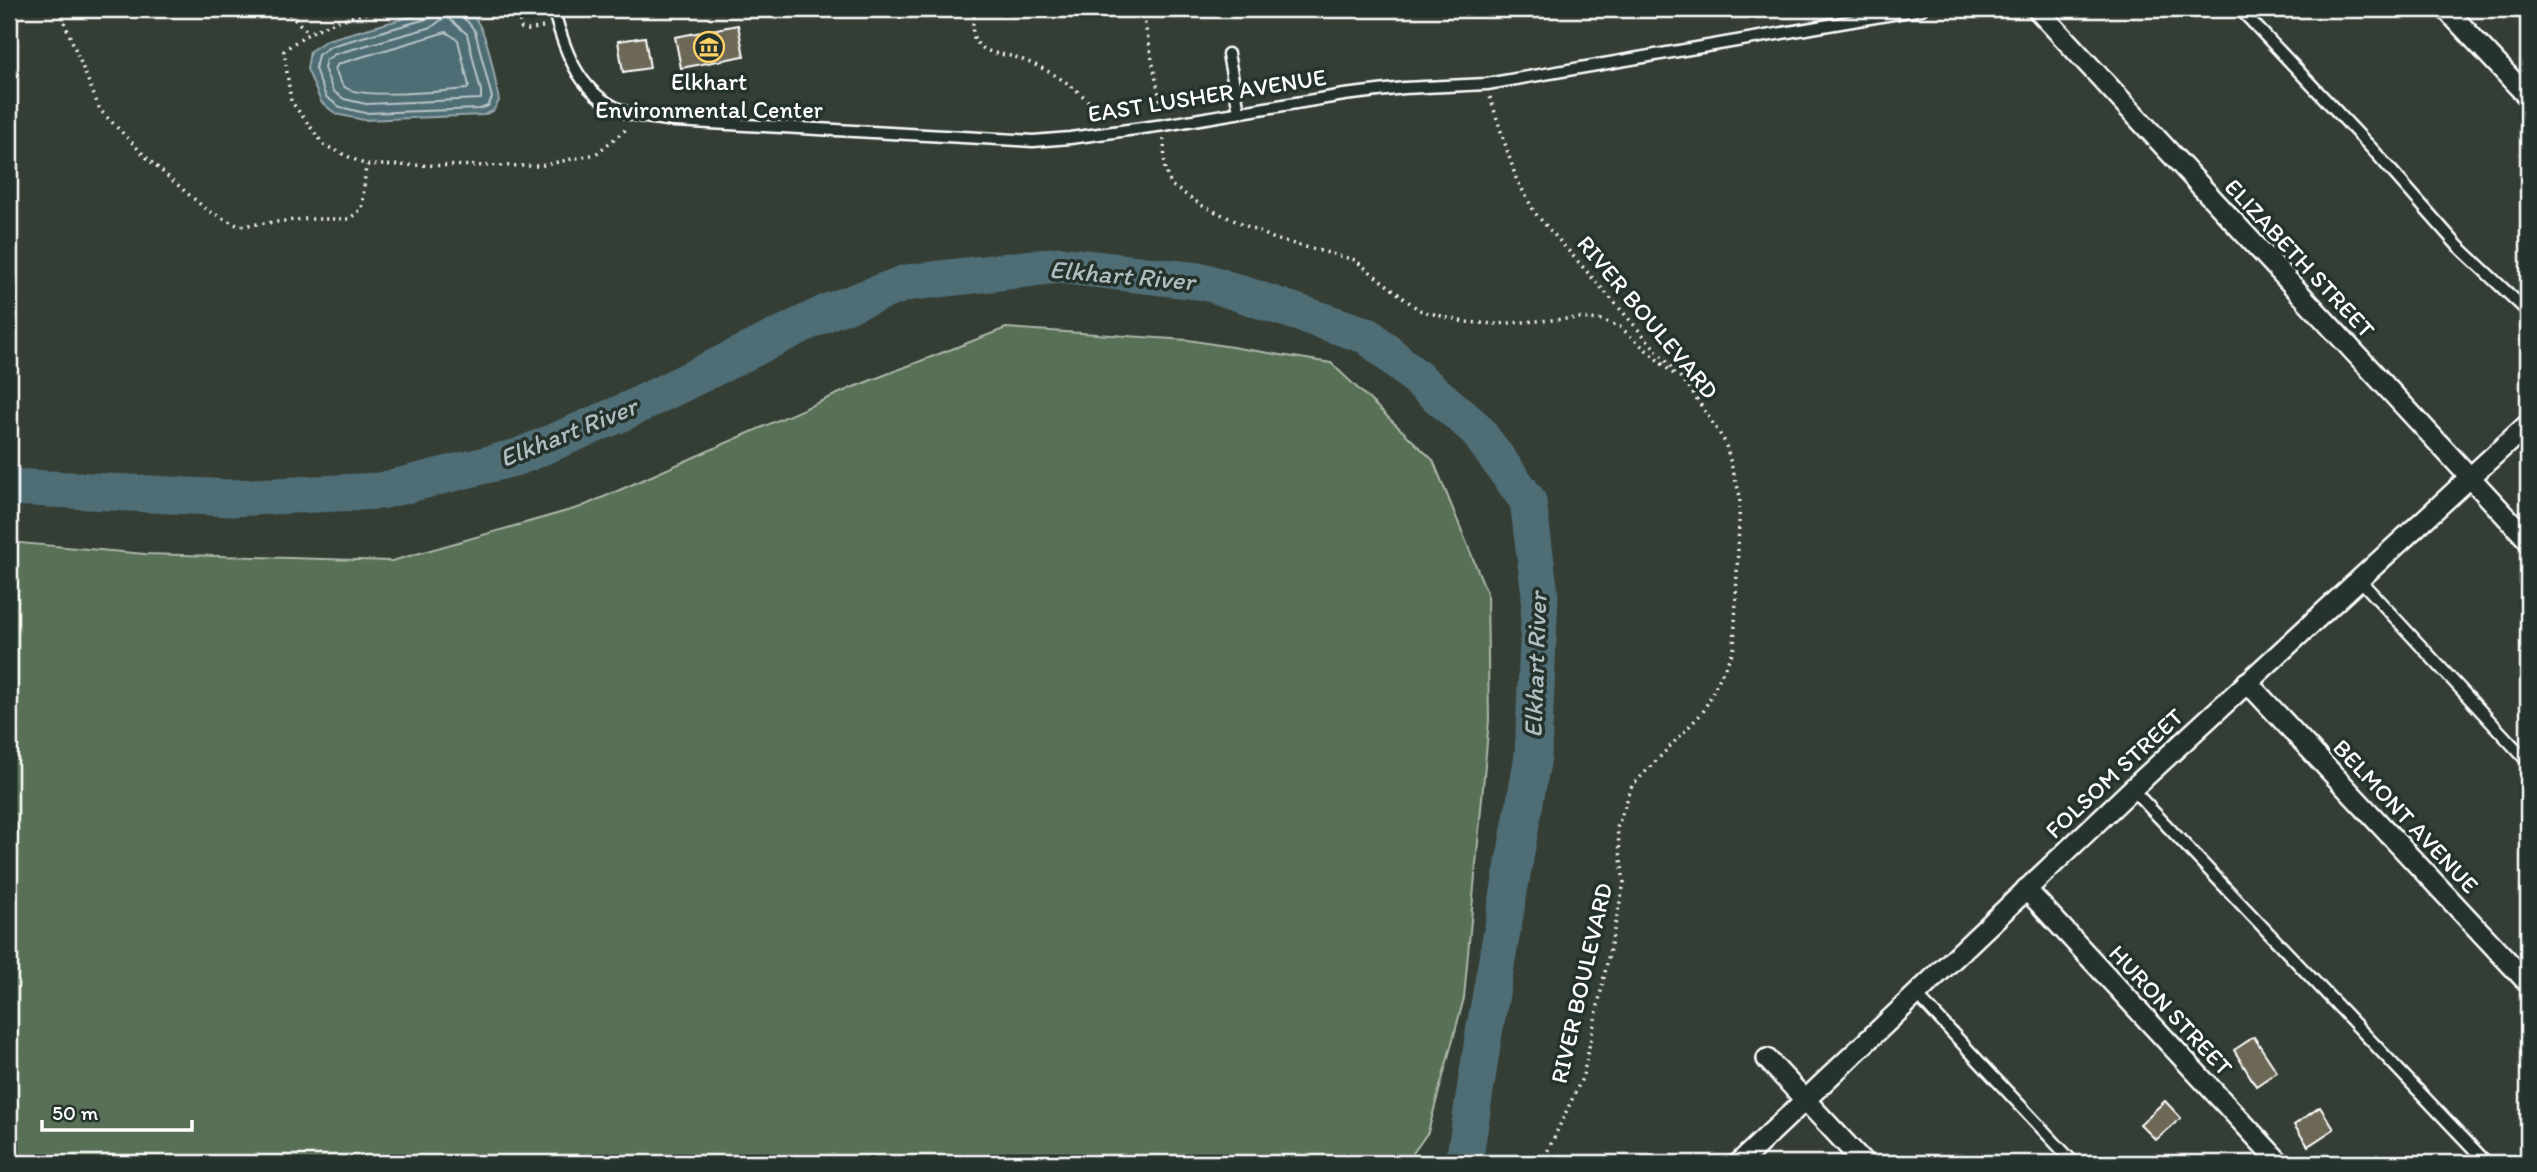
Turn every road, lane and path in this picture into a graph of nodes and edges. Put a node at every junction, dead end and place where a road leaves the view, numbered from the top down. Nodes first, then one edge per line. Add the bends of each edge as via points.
1 (59, 9) edge
2 (284, 9) edge
3 (380, 9) edge
4 (515, 9) edge
5 (553, 9) edge
6 (976, 9) edge
7 (1142, 9) edge
8 (1922, 9) edge
9 (2037, 9) edge
10 (2240, 9) edge
11 (2446, 9) edge
12 (371, 10) edge
13 (557, 24) junction
14 (309, 33) junction
15 (1228, 54) dead end
16 (1487, 84) junction
17 (2528, 97) edge
18 (1239, 111) junction
19 (632, 114) junction
20 (1164, 125) junction
21 (1107, 133) junction
22 (366, 165) junction
23 (2528, 312) edge
24 (1689, 387) junction
25 (2528, 424) edge
26 (2470, 478) junction
27 (2528, 540) edge
28 (2358, 579) junction
29 (2247, 682) junction
30 (2528, 762) edge
31 (2132, 789) junction
32 (2026, 889) junction
33 (2528, 984) edge
34 (1916, 994) junction
35 (1767, 1059) dead end
36 (1806, 1101) junction
37 (1542, 1163) edge
38 (1739, 1163) edge
39 (1864, 1163) edge
40 (2074, 1163) edge
41 (2280, 1163) edge
42 (2487, 1163) edge

1 - 22 path via 100,110 208,212 239,226 349,219 362,209
2 - 14 path
3 - 12 path
4 - 13 path via 521,28
5 - 13 lane, EAST LUSHER AVENUE
6 - 21 path via 972,34 977,44 1061,79 1094,107
7 - 20 path
8 - 16 lane, EAST LUSHER AVENUE
9 - 26 street, ELIZABETH STREET
10 - 23 lane via 2458,246
11 - 17 street
12 - 14 path
13 - 19 lane, EAST LUSHER AVENUE via 582,82 605,103
14 - 22 path via 284,51 290,101 324,145
15 - 18 lane
16 - 18 lane, EAST LUSHER AVENUE via 1404,88
16 - 24 path, RIVER BOULEVARD via 1516,178 1535,213
18 - 20 lane, EAST LUSHER AVENUE
19 - 21 lane, EAST LUSHER AVENUE via 675,121 1033,141
19 - 22 path via 625,130 596,154 540,166
20 - 21 lane, EAST LUSHER AVENUE
20 - 24 path via 1171,185 1203,206 1275,239 1355,260 1419,310 1464,323 1578,318 1620,327
24 - 37 path, RIVER BOULEVARD via 1725,442 1740,496 1734,649 1703,712 1632,786 1617,828 1624,883 1583,1076
25 - 26 street, FOLSOM STREET
26 - 27 street, ELIZABETH STREET
26 - 28 street, FOLSOM STREET
28 - 29 street, FOLSOM STREET
28 - 30 lane
29 - 31 street, FOLSOM STREET
29 - 33 street, BELMONT AVENUE
31 - 32 street, FOLSOM STREET
31 - 42 lane
32 - 34 street, FOLSOM STREET
32 - 41 street, HURON STREET
34 - 36 street, FOLSOM STREET
34 - 40 lane
35 - 36 street
36 - 38 street, FOLSOM STREET
36 - 39 street

